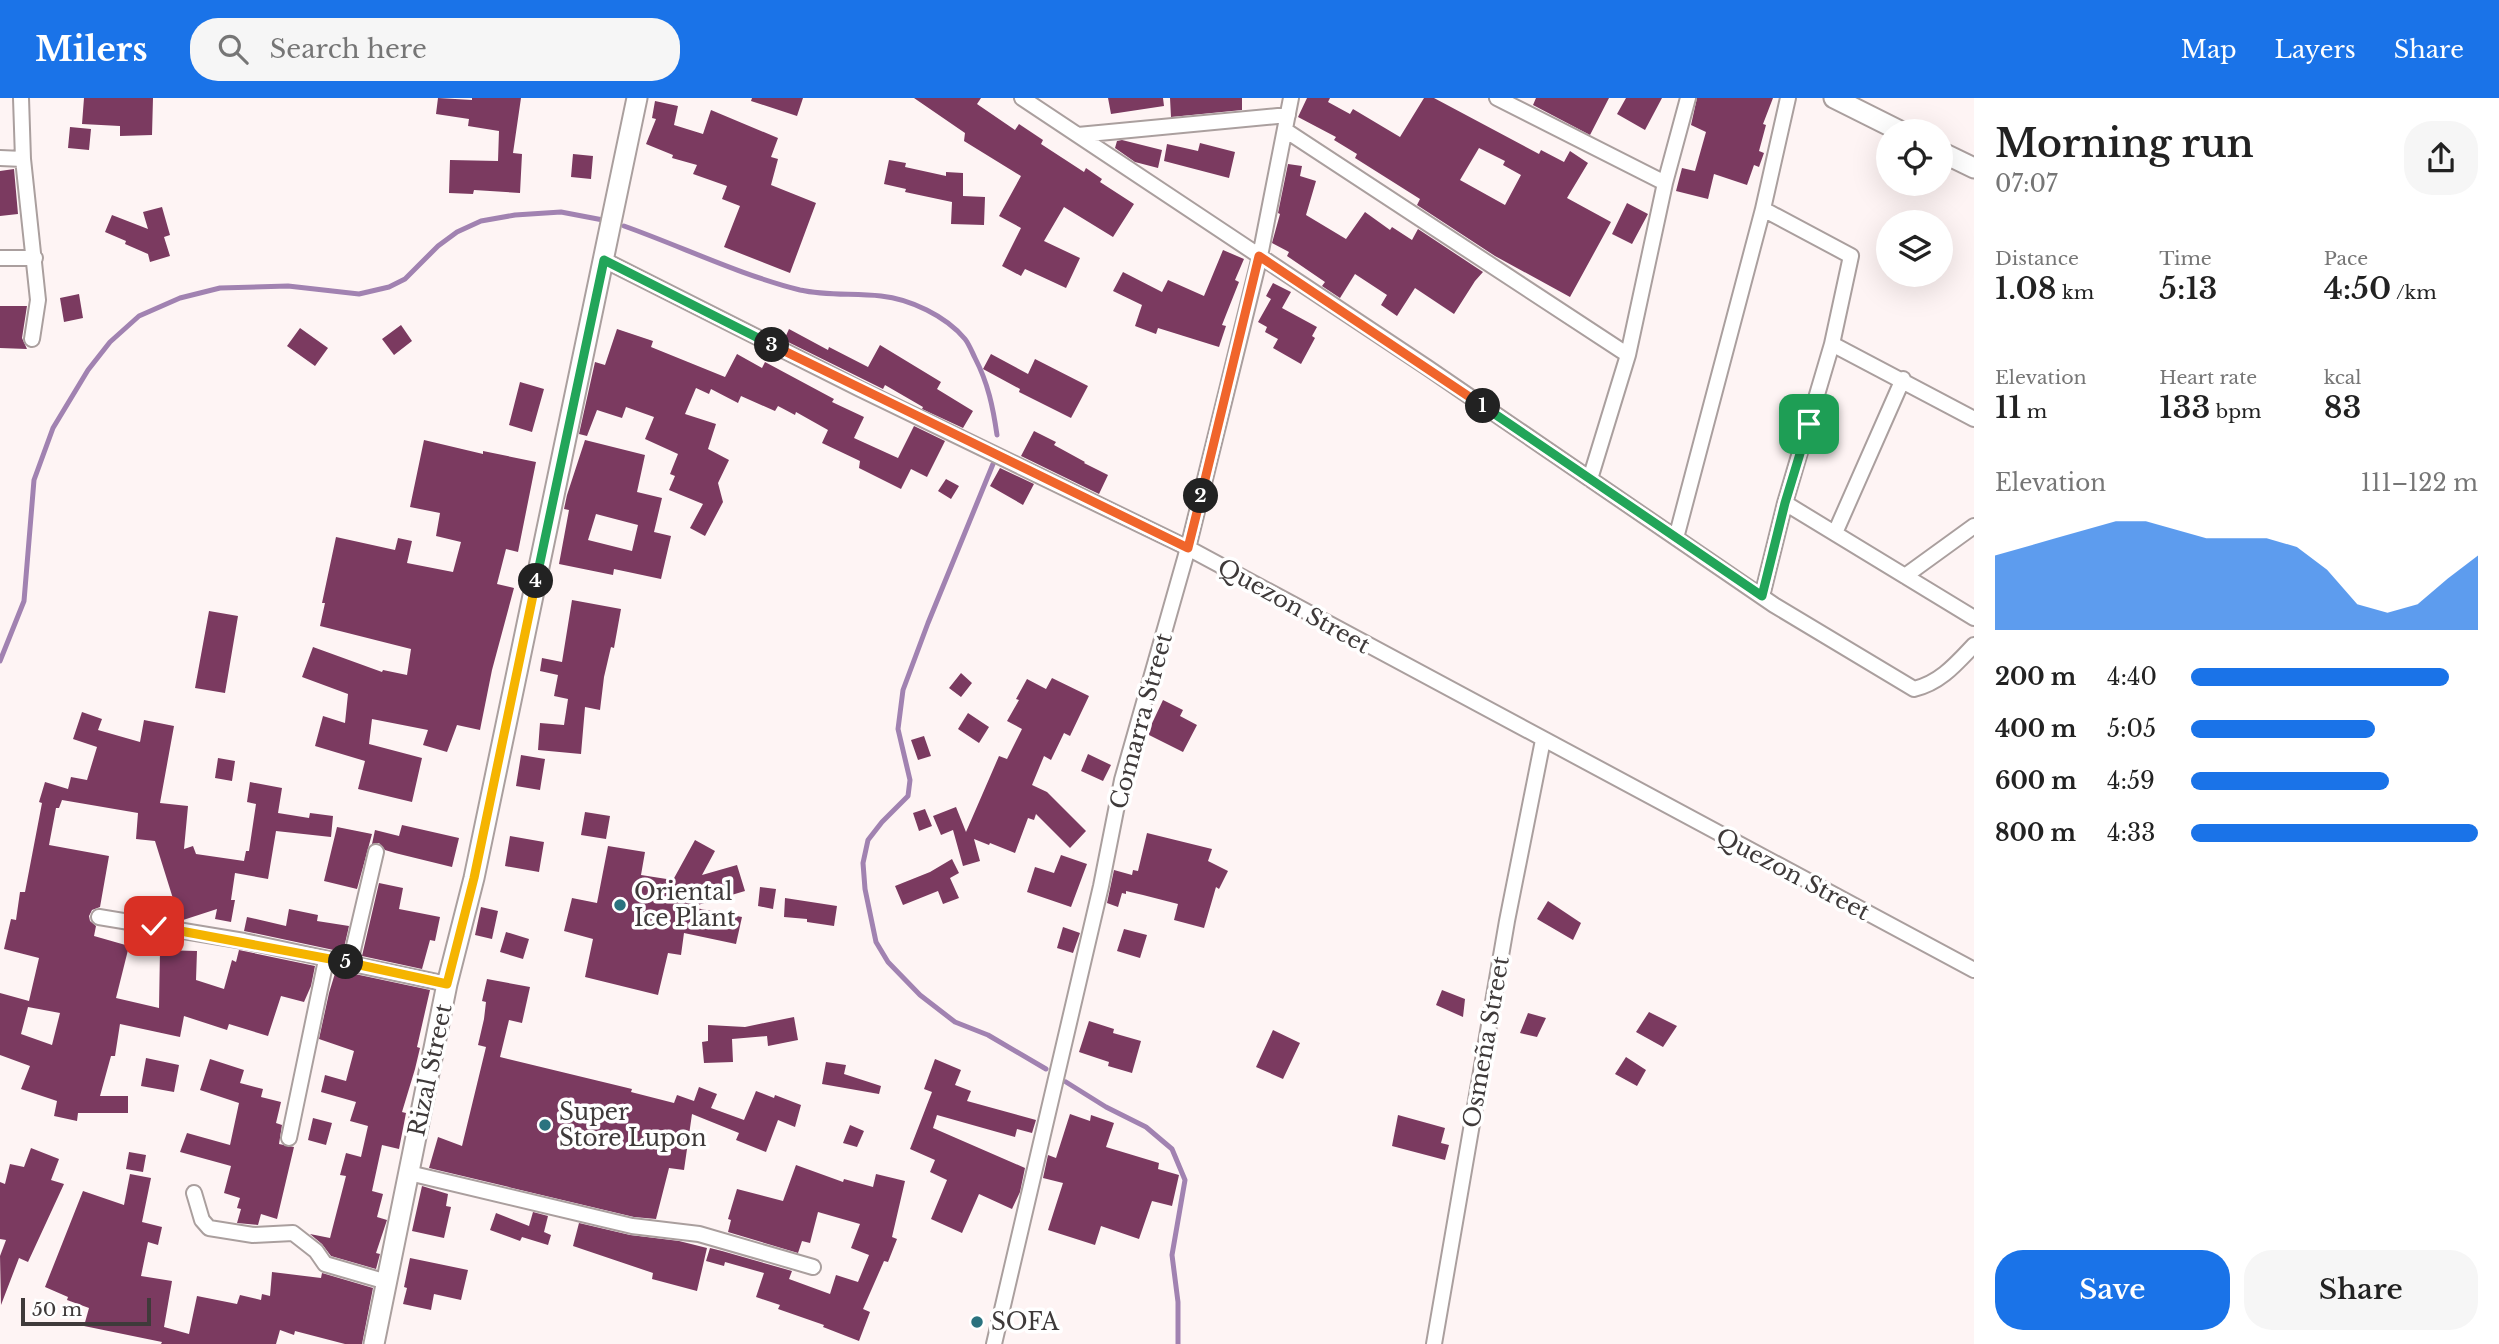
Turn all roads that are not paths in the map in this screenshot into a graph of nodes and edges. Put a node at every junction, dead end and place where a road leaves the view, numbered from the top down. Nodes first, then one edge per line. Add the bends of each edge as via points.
1 (21, 98) edge
2 (637, 98) edge
3 (1021, 98) edge
4 (1291, 98) edge
5 (1497, 98) edge
6 (1688, 98) edge
7 (1787, 98) edge
8 (1833, 98) edge
9 (1876, 119) edge
10 (1286, 122) junction
11 (1078, 135) junction
12 (0, 158) edge
13 (1953, 158) edge
14 (23, 159) junction
15 (1974, 168) edge
16 (1665, 183) junction
17 (1763, 209) junction
18 (1259, 256) junction
19 (0, 258) edge
20 (34, 258) junction
21 (610, 263) junction
22 (32, 339) dead end
23 (1832, 344) junction
24 (1628, 355) junction
25 (1903, 379) junction
26 (1974, 419) edge
27 (1590, 479) junction
28 (1785, 503) junction
29 (1974, 526) edge
30 (1835, 533) junction
31 (1676, 538) junction
32 (1188, 548) junction
33 (1905, 576) junction
34 (1762, 596) junction
35 (1974, 618) edge
36 (1974, 645) edge
37 (1543, 740) junction
38 (376, 852) dead end
39 (99, 917) dead end
40 (326, 960) junction
41 (350, 963) junction
42 (1974, 970) edge
43 (447, 984) junction
44 (289, 1138) dead end
45 (409, 1173) junction
46 (194, 1193) dead end
47 (813, 1267) dead end
48 (387, 1282) junction
49 (374, 1344) edge
50 (994, 1344) edge
51 (1434, 1344) edge

1 - 14 street
2 - 21 street, Rizal Street
3 - 11 street
4 - 10 street, Comarra Street
5 - 16 street
6 - 16 street
7 - 17 street
8 - 9 street
10 - 11 street
10 - 18 street, Comarra Street
10 - 24 street
11 - 18 street
12 - 14 street
13 - 15 street
14 - 20 street
16 - 24 street
17 - 23 street via 1851,256
17 - 31 street
18 - 27 street
18 - 32 street, Comarra Street
19 - 20 street
20 - 22 street via 38,300
21 - 32 street, Quezon Street
21 - 43 street, Rizal Street
23 - 25 street
23 - 28 street
24 - 27 street
25 - 26 street
25 - 30 street
27 - 31 street
28 - 30 street
28 - 34 street
29 - 33 street
30 - 33 street
31 - 34 street
32 - 37 street, Quezon Street
32 - 50 street, Comarra Street via 1122,780
33 - 35 street
34 - 36 street via 1914,689 1947,673
37 - 42 street, Quezon Street
37 - 51 street, Osmeña Street
38 - 41 street
39 - 40 street
40 - 41 street
40 - 44 street
41 - 43 street
43 - 45 street, Rizal Street
45 - 47 street via 632,1226 699,1234
45 - 48 street, Rizal Street
46 - 48 street via 209,1228 253,1236 293,1233 325,1264
48 - 49 street, Rizal Street

